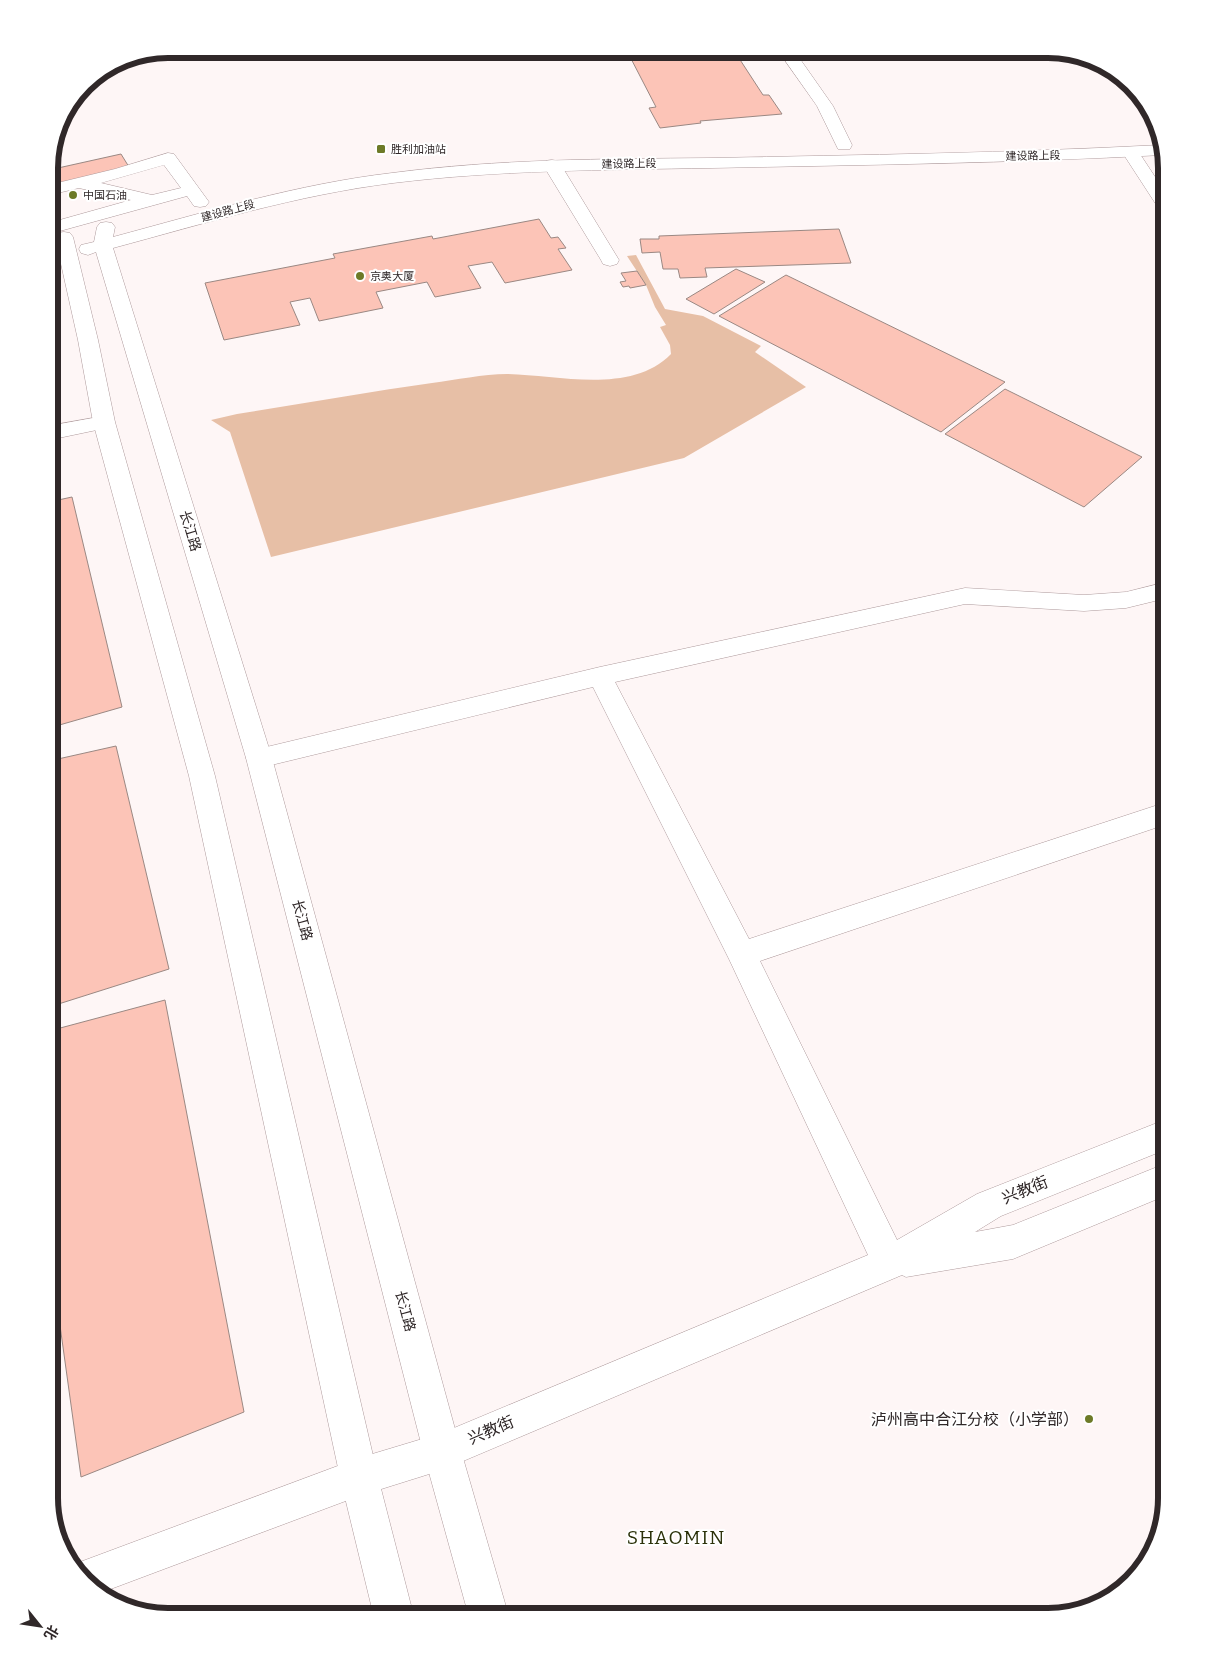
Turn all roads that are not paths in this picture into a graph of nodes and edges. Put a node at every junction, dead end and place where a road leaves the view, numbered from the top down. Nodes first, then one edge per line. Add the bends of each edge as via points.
1 (791, 58) edge
2 (1154, 135) edge
3 (844, 145) junction
4 (1157, 150) edge
5 (1130, 152) junction
6 (552, 165) junction
7 (278, 182) dead end
8 (1158, 194) edge
9 (196, 196) junction
10 (218, 196) dead end
11 (152, 200) junction
12 (58, 202) edge
13 (58, 215) edge
14 (77, 226) edge
15 (610, 260) dead end
16 (104, 422) junction
17 (58, 431) edge
18 (1158, 592) edge
19 (600, 676) junction
20 (259, 758) junction
21 (1158, 816) edge
22 (742, 954) junction
23 (1158, 1138) edge
24 (1158, 1183) edge
25 (890, 1263) junction
26 (442, 1451) junction
27 (359, 1477) junction
28 (91, 1577) edge
29 (392, 1608) edge
30 (486, 1608) edge

1 - 3 main road via 825,106
2 - 3 main road, 建设路上段
3 - 7 main road, 建设路上段 via 499,152 350,168
4 - 5 main road, 建设路上段
5 - 6 main road, 建设路上段
5 - 8 main road
6 - 14 main road, 建设路上段 via 438,173 342,186 253,204
6 - 15 main road
9 - 10 main road, 建设路上段
9 - 11 main road
9 - 14 main road, 建设路上段
9 - 14 main road via 168,158 120,173
11 - 14 main road
11 - 14 main road
12 - 14 main road
13 - 14 main road
14 - 16 main road via 88,340
14 - 20 main road, 长江路
16 - 17 main road
16 - 27 main road via 202,776
18 - 19 main road via 1126,600 1084,603 965,596
19 - 20 main road
19 - 22 main road
20 - 26 main road, 长江路
21 - 22 main road
22 - 25 main road
23 - 25 main road, 兴教街 via 989,1204
24 - 25 main road, 兴教街 via 1013,1242
25 - 26 main road, 兴教街
26 - 27 main road, 兴教街
26 - 30 main road, 长江路
27 - 28 main road, 兴教街
27 - 29 main road

